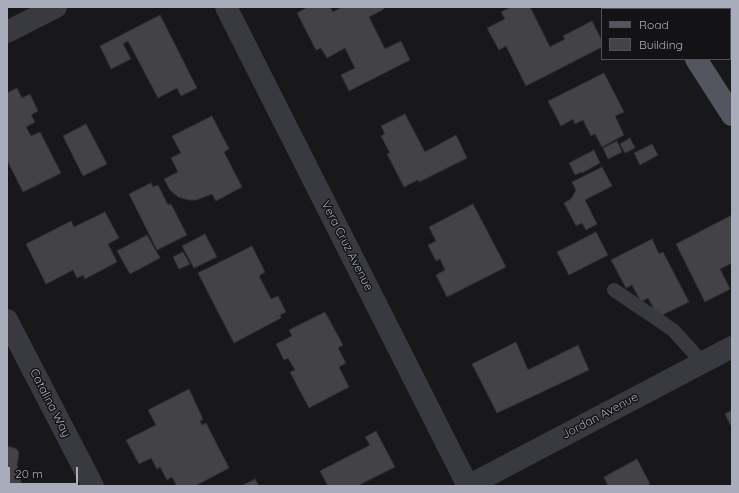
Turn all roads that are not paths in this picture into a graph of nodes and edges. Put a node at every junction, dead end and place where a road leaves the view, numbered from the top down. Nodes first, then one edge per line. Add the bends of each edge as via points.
1 (56, 7) edge
2 (226, 7) edge
3 (7, 32) edge
4 (697, 60) edge
5 (732, 115) edge
6 (614, 290) dead end
7 (7, 320) edge
8 (732, 347) edge
9 (702, 362) junction
10 (93, 486) edge
11 (468, 486) edge

1 - 3 street
2 - 11 street, Vera Cruz Avenue
4 - 5 main road
6 - 9 lane via 673,330
7 - 10 street, Catalina Way
8 - 9 street, Jordan Avenue
9 - 11 street, Jordan Avenue

